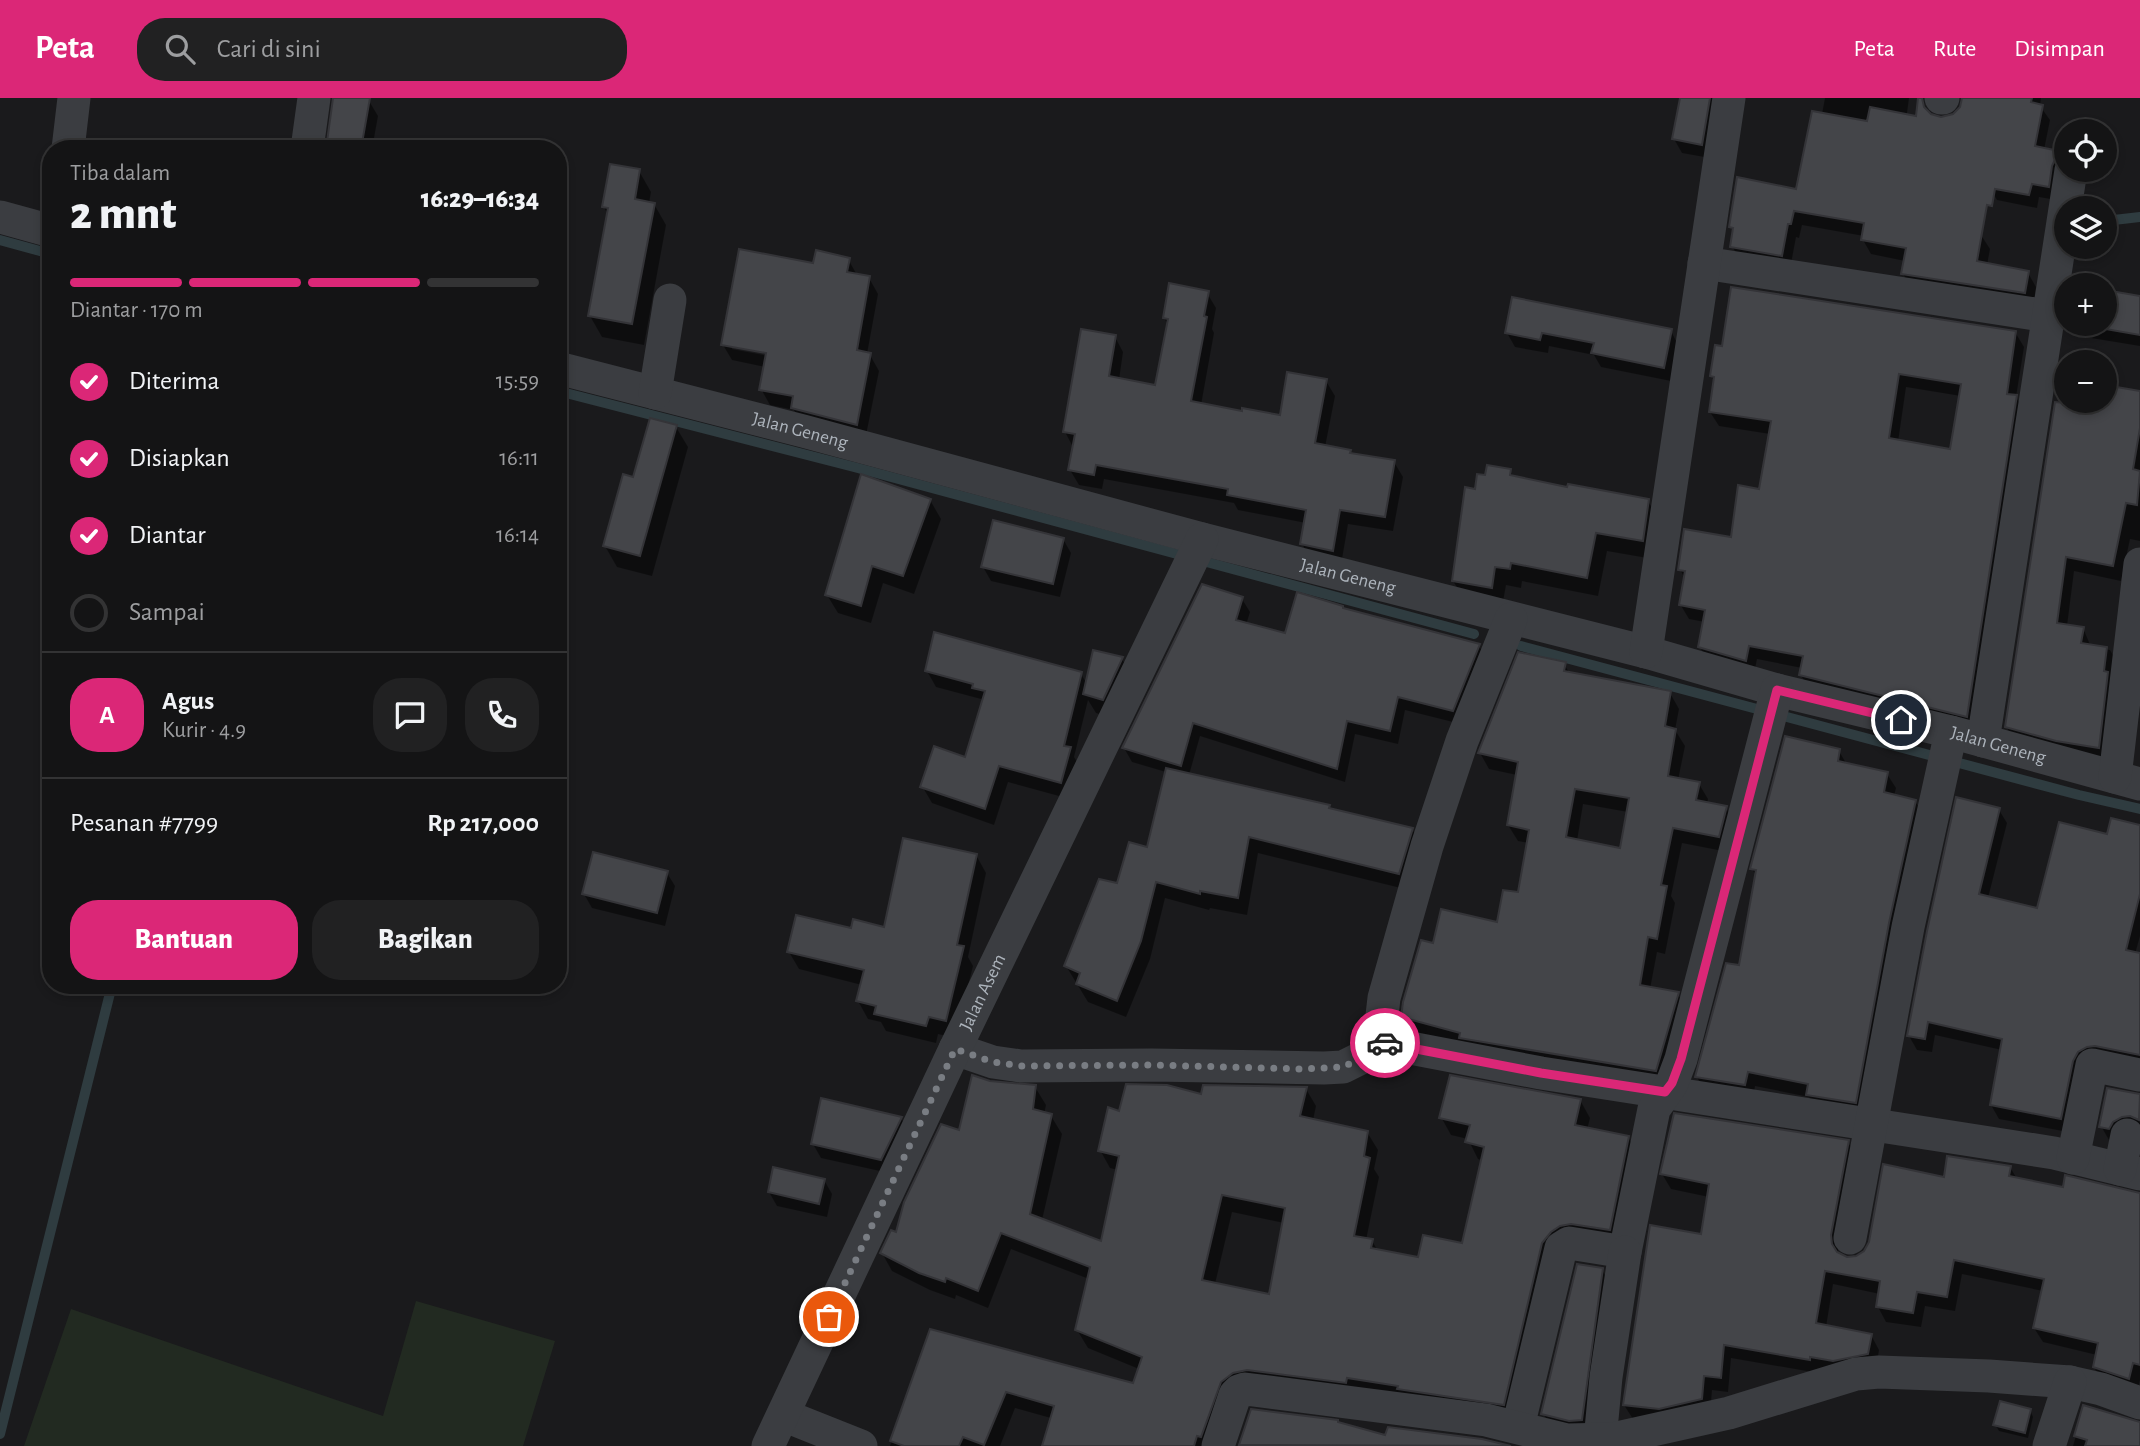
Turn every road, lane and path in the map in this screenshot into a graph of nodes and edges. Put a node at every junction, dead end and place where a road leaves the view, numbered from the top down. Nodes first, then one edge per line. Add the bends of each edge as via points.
1 (74, 98) edge
2 (314, 98) edge
3 (1729, 98) edge
4 (69, 140) edge
5 (308, 140) edge
6 (2069, 182) edge
7 (0, 217) edge
8 (42, 229) edge
9 (1704, 263) junction
10 (670, 300) dead end
11 (2048, 316) junction
12 (567, 370) edge
13 (654, 393) junction
14 (1202, 539) junction
15 (2140, 564) edge
16 (1511, 619) junction
17 (1646, 652) junction
18 (1772, 708) junction
19 (1983, 741) junction
20 (1946, 752) junction
21 (2127, 780) edge
22 (1379, 1042) junction
23 (955, 1049) junction
24 (2140, 1075) edge
25 (1665, 1092) junction
26 (1872, 1126) junction
27 (2127, 1135) dead end
28 (2073, 1158) junction
29 (2130, 1172) edge
30 (1850, 1238) dead end
31 (1625, 1252) junction
32 (2070, 1382) junction
33 (2140, 1403) edge
34 (783, 1415) junction
35 (1518, 1427) junction
36 (1600, 1440) junction
37 (1566, 1443) edge
38 (768, 1446) edge
39 (861, 1446) edge
40 (1218, 1446) edge
41 (2049, 1446) edge

1 - 4 street
2 - 5 street
3 - 9 street
6 - 11 street
7 - 8 street
9 - 11 street
9 - 17 street
10 - 13 street
11 - 19 street
12 - 13 street, Jalan Geneng
13 - 14 street, Jalan Geneng
14 - 16 street, Jalan Geneng
14 - 23 street, Jalan Asem
15 - 21 street
16 - 17 street, Jalan Geneng
16 - 22 street via 1462,741 1427,846 1387,985
17 - 18 street, Jalan Geneng
18 - 20 street, Jalan Geneng
18 - 25 street via 1681,1059
19 - 20 street, Jalan Geneng
19 - 21 street, Jalan Geneng
20 - 26 street via 1908,926
22 - 23 street via 1343,1067 1302,1069 1021,1066
22 - 25 street
23 - 34 street, Jalan Asem
24 - 28 street via 2082,1063
25 - 26 street
25 - 31 street via 1651,1117
26 - 28 street
26 - 30 street
27 - 29 street
28 - 29 street
31 - 35 street via 1570,1243 1560,1248
31 - 36 street
32 - 33 street
32 - 36 street via 1856,1374 1729,1413
32 - 41 street
34 - 38 street, Jalan Asem
34 - 39 street
35 - 37 street
35 - 40 street via 1245,1389 1235,1395
36 - 37 street

